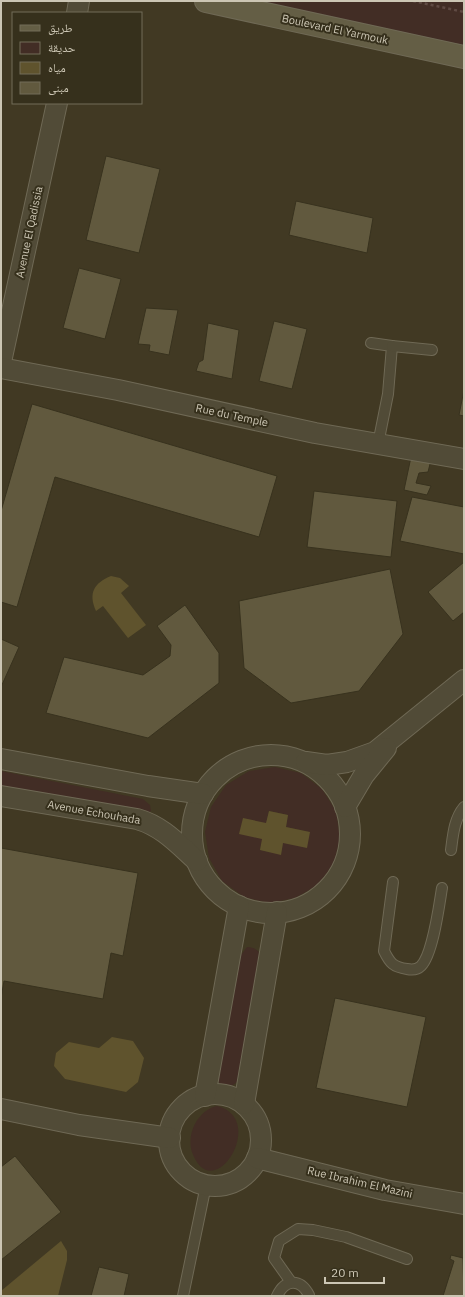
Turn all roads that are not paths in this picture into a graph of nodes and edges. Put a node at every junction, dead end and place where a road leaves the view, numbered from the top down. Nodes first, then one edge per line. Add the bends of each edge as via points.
1 (80, 1) edge
2 (206, 1) edge
3 (77, 12) edge
4 (464, 57) edge
5 (57, 104) edge
6 (372, 343) dead end
7 (392, 346) junction
8 (432, 350) dead end
9 (1, 362) edge
10 (1, 368) edge
11 (378, 444) junction
12 (464, 459) edge
13 (464, 680) edge
14 (397, 734) junction
15 (1, 759) edge
16 (303, 761) junction
17 (203, 794) junction
18 (1, 796) edge
19 (345, 807) junction
20 (464, 807) edge
21 (451, 850) dead end
22 (197, 861) junction
23 (393, 882) dead end
24 (442, 888) dead end
25 (239, 906) junction
26 (277, 912) junction
27 (205, 1096) junction
28 (244, 1104) junction
29 (1, 1109) edge
30 (170, 1138) junction
31 (257, 1158) junction
32 (206, 1185) junction
33 (464, 1204) edge
34 (407, 1259) dead end
35 (291, 1282) junction
36 (183, 1296) edge
37 (277, 1296) edge
38 (309, 1296) edge

1 - 3 street
2 - 4 main road, Boulevard El Yarmouk
5 - 9 street, Avenue El Qadissia
6 - 7 lane
7 - 8 lane
7 - 11 lane via 388,394
10 - 11 street, Rue du Temple
11 - 12 street, Rue du Temple
13 - 14 street
14 - 16 street via 374,752 347,762 327,765
14 - 19 street via 364,775
15 - 17 street
16 - 17 street via 278,755 247,759 224,770
16 - 19 street via 331,782
17 - 22 street via 196,810 193,827
18 - 22 street, Avenue Echouhada via 146,822 159,828
19 - 26 street via 350,827 349,841 344,861 335,879 312,901 295,909
20 - 21 lane via 454,826
22 - 25 street via 211,885
23 - 24 lane via 384,951 389,961 398,968 414,970 421,967 427,957
25 - 26 street
25 - 27 street
26 - 28 street
27 - 28 street via 222,1095
27 - 30 street via 194,1100 180,1111 174,1121
28 - 31 street via 260,1129 261,1144
29 - 30 street via 79,1125
30 - 32 street via 172,1155 177,1166 190,1178
31 - 32 street via 250,1170 239,1179 220,1185
31 - 33 street, Rue Ibrahim El Mazini via 385,1190
32 - 36 lane
34 - 35 lane via 346,1237 298,1229 279,1241 274,1258
35 - 37 lane via 284,1286
35 - 38 lane via 306,1287

